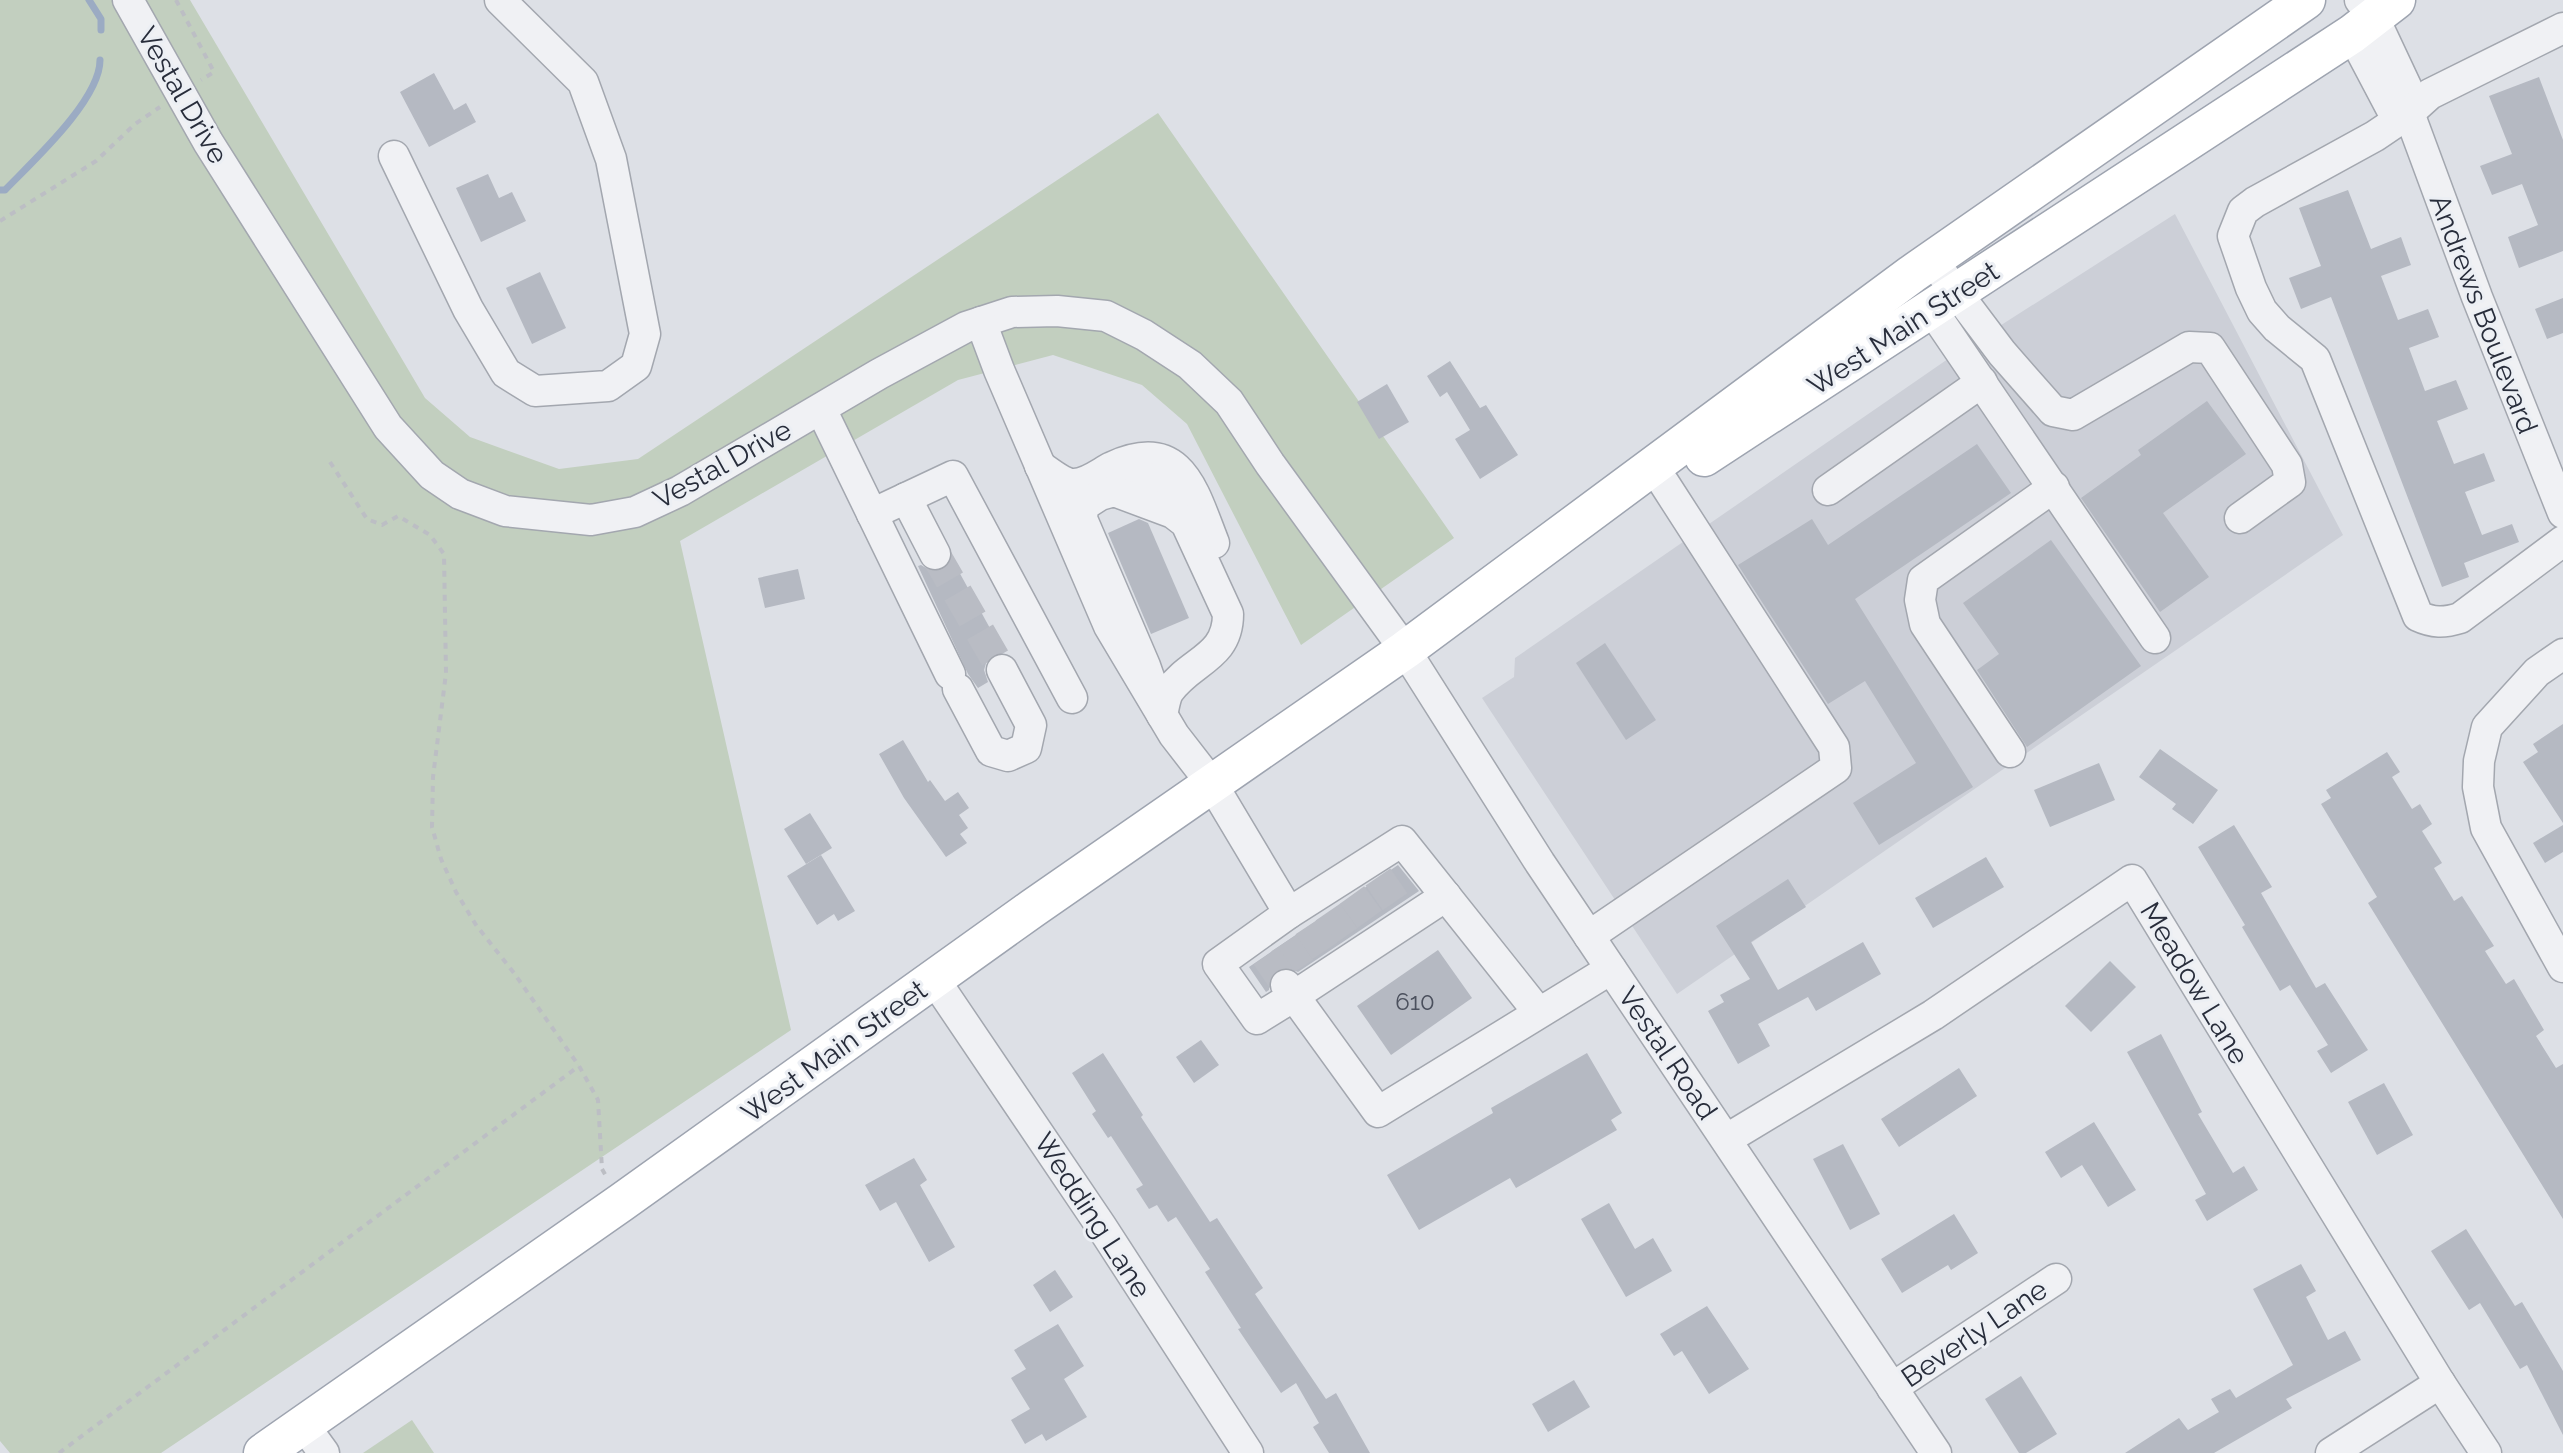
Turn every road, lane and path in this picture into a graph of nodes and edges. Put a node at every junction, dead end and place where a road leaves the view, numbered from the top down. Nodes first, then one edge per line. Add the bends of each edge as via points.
1 (128, 0) edge
2 (176, 0) edge
3 (500, 0) edge
4 (2306, 0) edge
5 (2370, 12) edge
6 (2563, 28) edge
7 (181, 93) junction
8 (2409, 113) junction
9 (394, 156) dead end
10 (0, 221) edge
11 (1932, 260) junction
12 (1945, 302) junction
13 (981, 322) junction
14 (1982, 382) junction
15 (821, 409) junction
16 (330, 462) dead end
17 (1040, 466) junction
18 (1664, 483) junction
19 (2054, 487) junction
20 (1828, 490) dead end
21 (906, 498) junction
22 (2563, 513) edge
23 (872, 514) junction
24 (2240, 518) dead end
25 (2563, 541) edge
26 (935, 554) tunnel mouth
27 (2155, 638) dead end
28 (1405, 650) junction
29 (2563, 654) edge
30 (1002, 670) tunnel mouth
31 (1072, 698) dead end
32 (1162, 715) junction
33 (2010, 752) dead end
34 (1212, 784) junction
35 (1446, 896) junction
36 (1301, 917) junction
37 (1589, 936) junction
38 (2563, 967) edge
39 (1320, 969) junction
40 (1611, 969) junction
41 (934, 979) junction
42 (1539, 1013) junction
43 (579, 1066) junction
44 (1727, 1139) junction
45 (622, 1202) junction
46 (2056, 1279) dead end
47 (2440, 1383) junction
48 (1892, 1388) junction
49 (314, 1439) edge
50 (59, 1453) edge
51 (263, 1453) edge
52 (1248, 1453) edge
53 (1936, 1453) edge
54 (2331, 1453) edge
55 (2486, 1453) edge

1 - 7 street, Vestal Drive
2 - 7 path via 214,72
3 - 9 street via 583,82 611,159 645,334 636,366 608,386 535,391 506,373 468,309
4 - 11 main road, West Main Street
5 - 8 street, Andrews Boulevard via 2411,97
5 - 12 main road, West Main Street
6 - 8 street via 2430,94
7 - 10 path via 135,124 96,161
7 - 15 street, Vestal Drive via 388,427 432,475 460,494 505,511 548,516 591,520 635,512
8 - 22 street, Andrews Boulevard
8 - 25 street via 2243,211 2233,236 2245,273 2262,311 2315,359 2418,616 2446,623 2460,618
11 - 12 street
11 - 28 main road, West Main Street
12 - 14 street
12 - 18 main road, West Main Street
12 - 24 street via 2002,353 2053,411 2073,415 2189,347 2210,348 2287,465 2290,482
13 - 15 street, Vestal Drive
13 - 17 street
13 - 28 street, Vestal Drive via 1012,312 1106,316 1190,365 1229,402
14 - 19 street
14 - 20 street
15 - 23 street
16 - 43 path via 367,519 382,525 398,516 430,535 444,554 446,673 432,827 441,859 476,925
17 - 32 street via 1109,626
17 - 32 street via 1069,484 1083,483 1132,458 1154,457 1169,461 1192,489 1240,627 1234,648 1176,694
18 - 28 main road, West Main Street
18 - 37 street via 1834,747 1836,768
19 - 27 street
19 - 33 street via 1923,580 1925,624
21 - 23 street
21 - 26 street
21 - 31 street via 953,476
23 - 30 street via 991,751 1008,756 1026,748 1031,725
28 - 34 main road, West Main Street
28 - 37 street, Vestal Road
29 - 38 street via 2537,672 2487,727 2478,787 2486,828
32 - 32 street via 1167,693 1222,643 1228,614 1186,523 1114,491 1083,506 1082,519
32 - 34 street
34 - 36 street
34 - 41 main road, West Main Street
35 - 36 street via 1402,841 1372,870
35 - 39 street via 1403,914
35 - 42 street
36 - 39 street via 1218,964 1257,1019
37 - 40 street, Vestal Road
39 - 42 street via 1378,1112
40 - 42 street
40 - 44 street, Vestal Road
41 - 45 main road, West Main Street
41 - 52 street, Wedding Lane
43 - 45 path via 598,1100 602,1169
43 - 50 path
44 - 47 street, Meadow Lane via 1933,1015 2132,880
44 - 48 street, Vestal Road
45 - 49 main road, West Main Street
46 - 48 street, Beverly Lane
47 - 54 street
47 - 55 street, Meadow Lane
48 - 53 street, Vestal Road
49 - 51 main road, West Main Street

